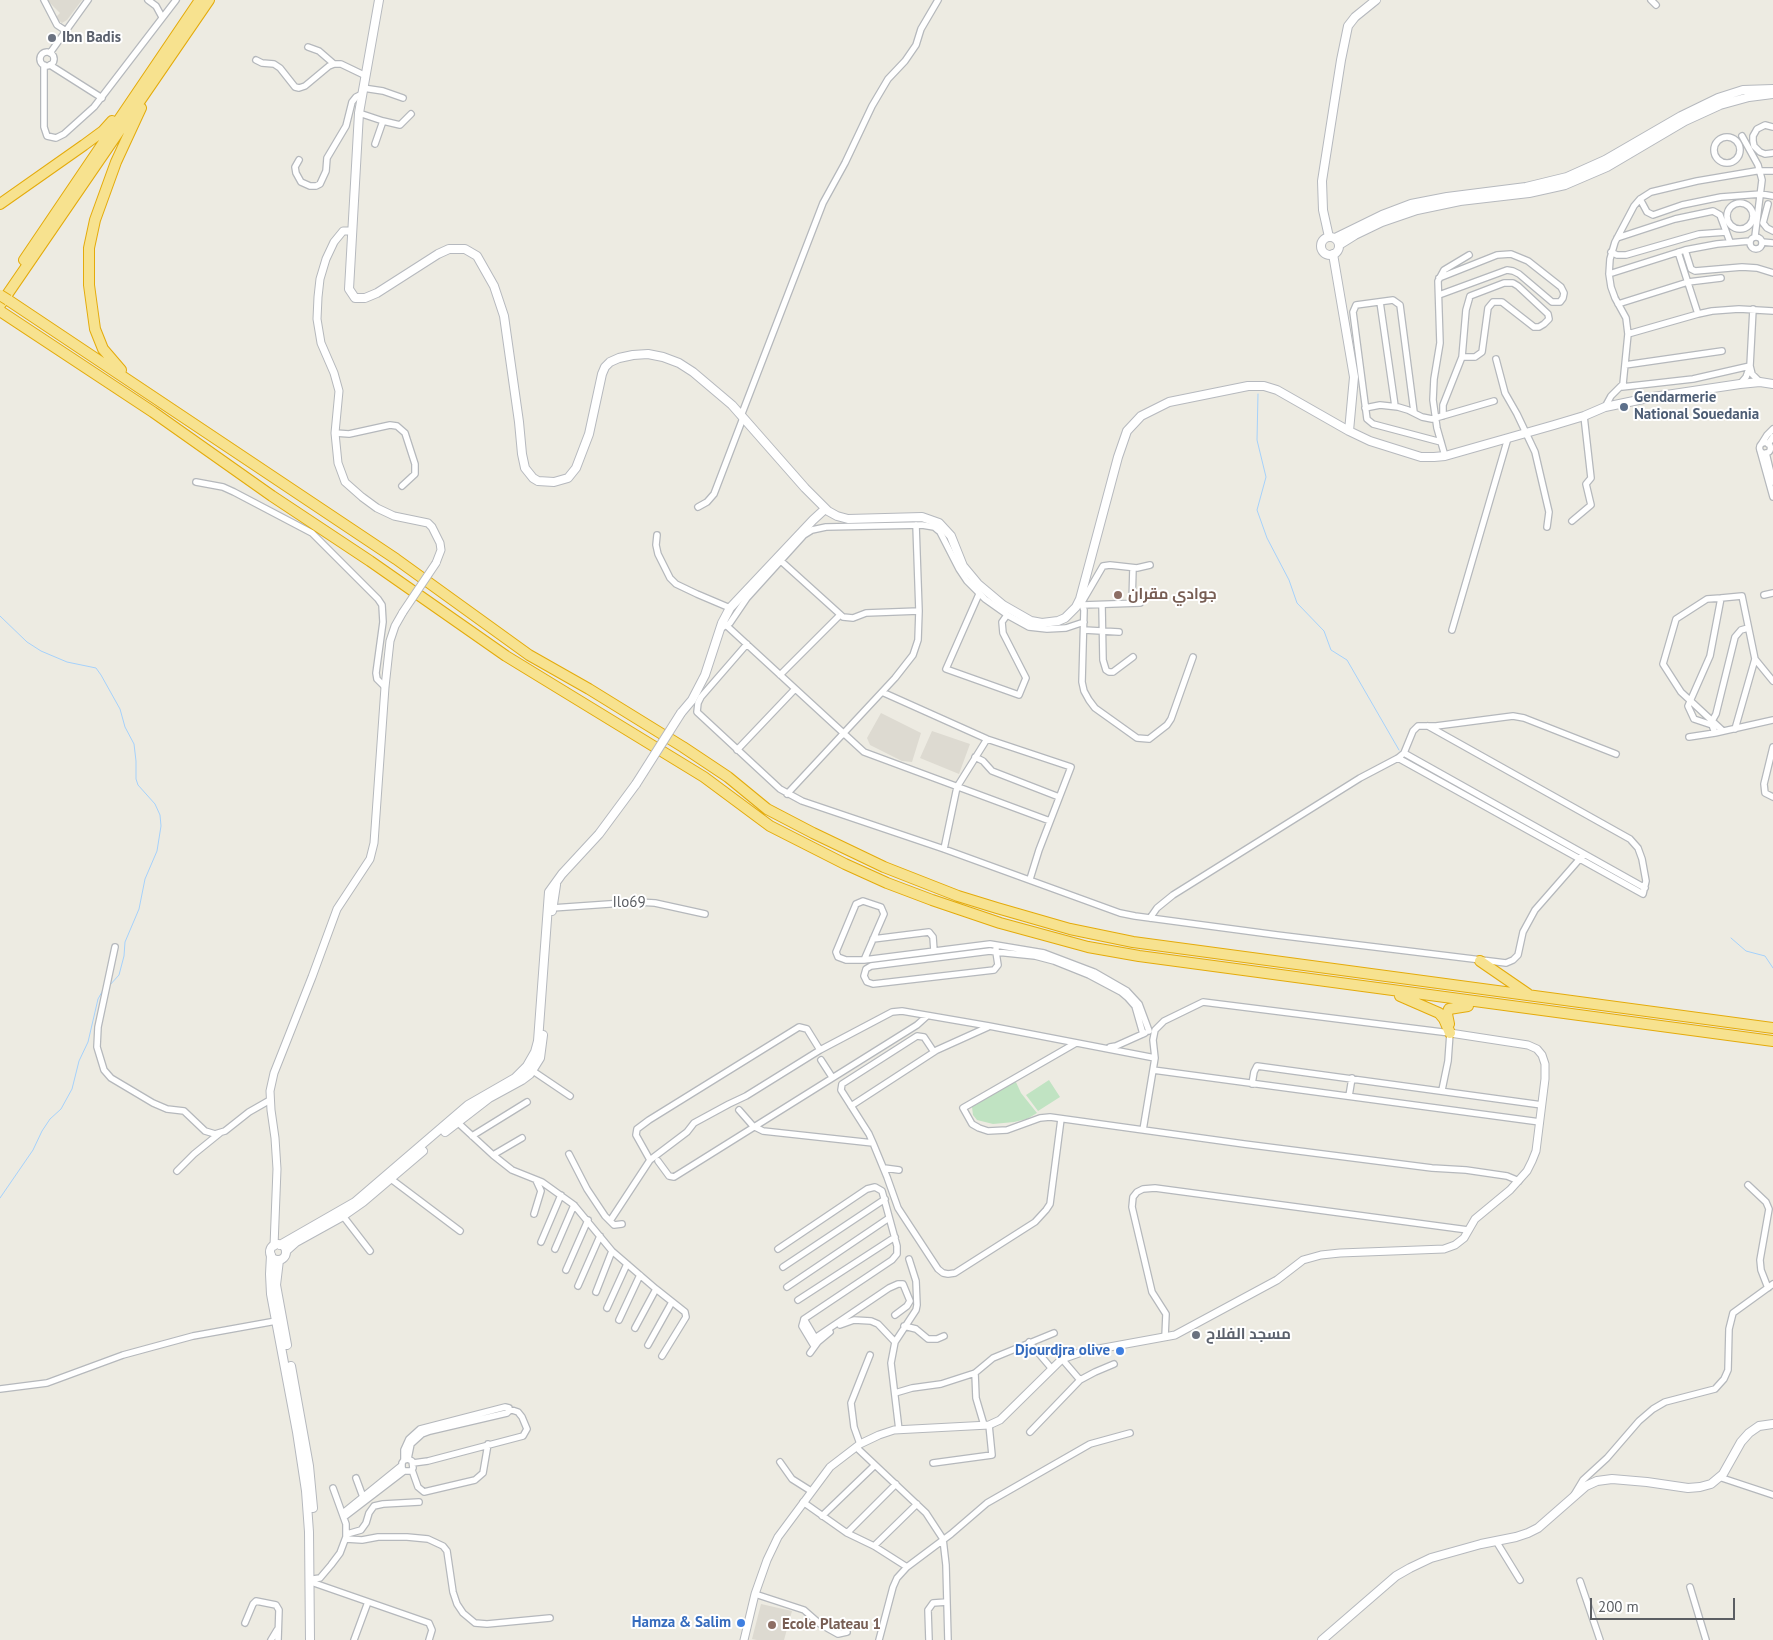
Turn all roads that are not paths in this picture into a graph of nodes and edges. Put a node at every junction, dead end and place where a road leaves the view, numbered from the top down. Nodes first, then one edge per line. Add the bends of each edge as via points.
1 (44, 0) edge
2 (88, 0) edge
3 (148, 0) edge
4 (176, 0) edge
5 (200, 0) edge
6 (209, 0) edge
7 (379, 0) edge
8 (938, 0) edge
9 (1376, 0) edge
10 (1651, 0) edge
11 (1656, 5) dead end
12 (162, 17) junction
13 (66, 31) junction
14 (308, 47) dead end
15 (50, 53) junction
16 (256, 60) dead end
17 (334, 64) junction
18 (47, 65) junction
19 (366, 76) junction
20 (148, 83) junction
21 (1773, 89) edge
22 (362, 91) junction
23 (1773, 94) edge
24 (102, 98) junction
25 (403, 98) dead end
26 (359, 113) junction
27 (412, 114) dead end
28 (384, 121) junction
29 (1773, 127) edge
30 (1742, 137) junction
31 (1752, 138) junction
32 (1736, 141) junction
33 (375, 144) dead end
34 (1773, 153) edge
35 (299, 160) dead end
36 (1760, 170) junction
37 (1773, 171) edge
38 (1761, 194) junction
39 (1773, 196) edge
40 (1640, 199) junction
41 (1760, 203) junction
42 (0, 204) edge
43 (1770, 204) edge
44 (1755, 219) junction
45 (1773, 230) edge
46 (351, 231) junction
47 (1726, 232) junction
48 (1617, 238) junction
49 (1752, 239) junction
50 (1334, 240) junction
51 (1730, 242) junction
52 (1762, 242) junction
53 (1773, 243) edge
54 (1685, 250) junction
55 (1611, 252) junction
56 (1678, 252) junction
57 (1334, 254) junction
58 (1469, 255) dead end
59 (1773, 273) edge
60 (1609, 274) junction
61 (1439, 278) junction
62 (1721, 278) dead end
63 (1688, 282) junction
64 (1439, 295) junction
65 (1380, 302) junction
66 (2, 303) edge
67 (1618, 304) junction
68 (1753, 309) junction
69 (1773, 311) edge
70 (1698, 314) junction
71 (1628, 334) junction
72 (1722, 351) dead end
73 (1462, 357) junction
74 (1496, 359) dead end
75 (1624, 366) junction
76 (1750, 366) junction
77 (1760, 382) junction
78 (1740, 384) junction
79 (1773, 384) edge
80 (1622, 387) junction
81 (158, 400) junction
82 (1494, 401) dead end
83 (1395, 406) junction
84 (1605, 407) junction
85 (1365, 408) junction
86 (1414, 412) junction
87 (1443, 416) junction
88 (1584, 416) junction
89 (742, 417) junction
90 (1435, 418) junction
91 (1773, 429) edge
92 (1349, 431) junction
93 (335, 433) junction
94 (1527, 433) junction
95 (1773, 437) edge
96 (1508, 438) junction
97 (1441, 442) junction
98 (1769, 449) edge
99 (1446, 456) junction
100 (196, 482) dead end
101 (1773, 482) edge
102 (402, 486) dead end
103 (1773, 497) edge
104 (698, 507) dead end
105 (825, 509) junction
106 (1572, 521) dead end
107 (916, 525) junction
108 (1547, 528) dead end
109 (658, 535) dead end
110 (781, 561) junction
111 (1150, 565) dead end
112 (1133, 568) junction
113 (1773, 593) edge
114 (979, 594) junction
115 (1764, 595) dead end
116 (1721, 598) junction
117 (1082, 602) junction
118 (1132, 603) junction
119 (1140, 603) dead end
120 (1102, 605) junction
121 (730, 608) junction
122 (919, 611) junction
123 (1007, 615) junction
124 (840, 616) junction
125 (1084, 622) junction
126 (724, 627) junction
127 (1748, 628) junction
128 (1084, 630) junction
129 (1452, 630) dead end
130 (1102, 631) junction
131 (1119, 632) dead end
132 (747, 644) junction
133 (1133, 657) dead end
134 (1193, 657) dead end
135 (1755, 659) junction
136 (780, 675) junction
137 (1773, 682) edge
138 (385, 687) junction
139 (795, 689) junction
140 (882, 692) junction
141 (1690, 700) junction
142 (1773, 720) edge
143 (1712, 721) junction
144 (1428, 726) junction
145 (1735, 729) junction
146 (1724, 731) junction
147 (1715, 733) junction
148 (842, 734) junction
149 (1689, 737) dead end
150 (987, 739) junction
151 (1773, 747) edge
152 (737, 750) junction
153 (1404, 753) junction
154 (1616, 754) dead end
155 (976, 757) junction
156 (1398, 758) junction
157 (957, 787) junction
158 (787, 794) junction
159 (1059, 797) junction
160 (1773, 797) edge
161 (1050, 821) junction
162 (944, 849) junction
163 (1582, 857) junction
164 (1030, 879) junction
165 (556, 881) junction
166 (552, 908) junction
167 (705, 914) dead end
168 (1150, 918) junction
169 (873, 939) junction
170 (115, 948) dead end
171 (996, 948) junction
172 (934, 951) junction
173 (864, 960) junction
174 (1480, 961) junction
175 (1386, 990) junction
176 (1531, 996) junction
177 (1494, 1005) junction
178 (927, 1016) junction
179 (1158, 1025) junction
180 (989, 1026) junction
181 (1773, 1028) edge
182 (1146, 1033) junction
183 (1450, 1033) junction
184 (1132, 1040) junction
185 (1773, 1042) edge
186 (1076, 1043) junction
187 (1102, 1048) junction
188 (820, 1050) junction
189 (934, 1052) junction
190 (1134, 1053) junction
191 (1155, 1058) junction
192 (821, 1060) dead end
193 (1153, 1070) junction
194 (533, 1071) junction
195 (832, 1077) junction
196 (1352, 1078) junction
197 (1252, 1084) junction
198 (1442, 1090) junction
199 (570, 1096) dead end
200 (1349, 1096) junction
201 (270, 1100) junction
202 (527, 1102) dead end
203 (1542, 1104) junction
204 (851, 1106) junction
205 (739, 1110) dead end
206 (1061, 1119) junction
207 (455, 1120) junction
208 (1540, 1122) junction
209 (753, 1126) junction
210 (1143, 1130) junction
211 (222, 1132) junction
212 (472, 1136) junction
213 (522, 1138) dead end
214 (873, 1143) junction
215 (569, 1154) dead end
216 (492, 1155) junction
217 (650, 1160) junction
218 (658, 1161) dead end
219 (884, 1168) junction
220 (899, 1170) dead end
221 (177, 1171) dead end
222 (391, 1179) junction
223 (536, 1180) junction
224 (1518, 1181) junction
225 (1748, 1185) dead end
226 (561, 1195) junction
227 (885, 1199) junction
228 (574, 1205) junction
229 (534, 1214) dead end
230 (344, 1216) junction
231 (889, 1218) junction
232 (588, 1220) junction
233 (610, 1221) junction
234 (622, 1224) dead end
235 (1468, 1230) junction
236 (460, 1231) dead end
237 (600, 1236) junction
238 (894, 1237) junction
239 (541, 1242) dead end
240 (280, 1247) junction
241 (555, 1249) dead end
242 (778, 1250) dead end
243 (370, 1251) dead end
244 (612, 1251) junction
245 (271, 1255) junction
246 (909, 1259) dead end
247 (279, 1260) junction
248 (627, 1264) junction
249 (783, 1267) dead end
250 (566, 1270) dead end
251 (640, 1275) junction
252 (578, 1286) dead end
253 (1771, 1286) edge
254 (786, 1287) dead end
255 (656, 1289) junction
256 (596, 1292) dead end
257 (798, 1300) dead end
258 (672, 1302) junction
259 (607, 1308) dead end
260 (895, 1315) dead end
261 (619, 1320) dead end
262 (276, 1321) junction
263 (904, 1326) junction
264 (635, 1328) dead end
265 (1054, 1333) dead end
266 (944, 1336) dead end
267 (1165, 1337) junction
268 (816, 1342) junction
269 (895, 1342) junction
270 (1029, 1342) junction
271 (648, 1345) dead end
272 (810, 1353) dead end
273 (870, 1355) dead end
274 (662, 1356) dead end
275 (1062, 1359) junction
276 (1114, 1364) dead end
277 (1052, 1369) junction
278 (975, 1373) junction
279 (1080, 1380) junction
280 (0, 1389) edge
281 (895, 1393) junction
282 (1773, 1424) edge
283 (986, 1425) junction
284 (899, 1430) junction
285 (1030, 1432) dead end
286 (1130, 1433) dead end
287 (488, 1444) junction
288 (858, 1446) junction
289 (780, 1462) dead end
290 (933, 1463) dead end
291 (407, 1465) junction
292 (875, 1465) junction
293 (1719, 1477) junction
294 (356, 1478) dead end
295 (896, 1484) junction
296 (379, 1487) junction
297 (332, 1488) dead end
298 (811, 1491) junction
299 (1773, 1495) edge
300 (363, 1497) junction
301 (1571, 1498) junction
302 (419, 1502) dead end
303 (803, 1502) junction
304 (917, 1504) junction
305 (344, 1515) junction
306 (822, 1516) junction
307 (847, 1533) junction
308 (346, 1537) junction
309 (943, 1539) junction
310 (1496, 1540) junction
311 (874, 1546) junction
312 (907, 1567) junction
313 (1520, 1580) dead end
314 (314, 1581) junction
315 (1580, 1581) dead end
316 (1690, 1587) dead end
317 (755, 1594) junction
318 (368, 1602) junction
319 (947, 1602) junction
320 (550, 1618) dead end
321 (245, 1623) dead end
322 (278, 1628) junction
323 (847, 1632) dead end
324 (271, 1640) edge
325 (278, 1640) edge
326 (310, 1640) edge
327 (315, 1640) edge
328 (354, 1640) edge
329 (429, 1640) edge
330 (744, 1640) edge
331 (879, 1640) edge
332 (929, 1640) edge
333 (948, 1640) edge
334 (1322, 1640) edge
335 (1600, 1640) edge
336 (1706, 1640) edge

1 - 13 street via 57,25
2 - 13 street
3 - 12 street
4 - 12 street
5 - 20 highway
6 - 20 highway
7 - 19 main road
8 - 89 street via 921,29 916,45 872,106 823,202
9 - 50 main road via 1348,26 1341,60 1322,181 1322,210
10 - 11 street
12 - 24 street
13 - 15 street
14 - 17 street via 319,51
15 - 18 street via 54,59
15 - 18 street via 41,56 40,60
16 - 17 street via 280,68 298,88
17 - 19 street
18 - 24 street
18 - 24 street via 44,127 47,136 56,138 64,134
19 - 22 main road
20 - 42 highway via 102,131
20 - 66 highway
20 - 81 highway via 95,220 88,266 92,319 103,349 116,366
21 - 50 main road via 1743,90 1718,98 1567,177 1526,187 1461,194 1411,204
22 - 25 street via 383,91
22 - 26 main road
22 - 35 street via 352,102 346,126 329,154 320,184 310,186 301,182 296,173
23 - 50 main road via 1741,98 1713,108 1685,121 1608,168 1565,185 1417,210
26 - 28 street
26 - 46 main road
27 - 28 street via 400,125
28 - 33 street
29 - 31 street via 1760,127
30 - 31 street
30 - 32 street
30 - 36 street
31 - 34 street via 1758,151
32 - 32 street via 1740,153 1734,161 1725,164 1716,159 1714,149 1718,140 1727,137
36 - 37 street
36 - 38 street
36 - 40 street via 1683,184 1651,192
38 - 39 street
38 - 40 street via 1708,199 1653,215 1647,212
38 - 41 street
40 - 48 street
41 - 43 street
41 - 44 street
43 - 45 street via 1764,223
44 - 44 street via 1746,228 1736,229 1728,223 1727,213 1732,205 1741,203 1750,207
44 - 49 street
46 - 89 main road via 349,282 355,298 377,293 449,249 465,249 482,263 504,316 523,461 538,481 554,482 573,474 589,434 602,374 610,362 619,358 648,354 679,363 707,383
46 - 93 street via 343,231 334,242 320,279 318,297 321,343 334,372 338,391
47 - 48 street via 1720,215 1713,211 1675,219
47 - 51 street
47 - 55 street via 1699,234 1626,256
48 - 55 street
49 - 51 street
49 - 52 street via 1760,238
49 - 52 street via 1752,248 1757,249
50 - 57 main road via 1338,250
50 - 57 main road via 1323,241 1322,247 1326,253
51 - 54 street
52 - 53 street
54 - 56 street
54 - 59 street via 1694,271 1742,267
55 - 60 street
56 - 60 street
56 - 63 street
57 - 92 main road via 1354,377
58 - 61 street via 1446,268
60 - 67 street
61 - 64 street
61 - 64 street via 1497,255 1511,254 1528,261 1564,293 1560,302 1552,302 1519,274 1507,270
62 - 63 street
63 - 67 street
63 - 70 street
64 - 90 street via 1440,343 1433,389
65 - 83 street
65 - 85 street via 1358,305 1353,310
65 - 86 street via 1395,301 1400,305
66 - 81 highway
66 - 175 highway via 272,496 506,656 704,776 770,826 839,861 978,917 1072,943 1175,962
67 - 71 street via 1626,318
68 - 69 street
68 - 70 street
68 - 76 street
70 - 71 street
71 - 75 street
72 - 75 street
73 - 73 street via 1466,310 1468,300 1474,294 1513,283 1548,314 1549,319 1544,324 1534,327 1502,302 1493,302 1488,308 1482,352 1475,357
73 - 87 street via 1442,405
74 - 94 street via 1505,393
75 - 80 street
76 - 77 street via 1752,374
76 - 78 street
76 - 80 street via 1700,378
77 - 78 main road
77 - 79 main road
78 - 84 main road
80 - 84 street via 1611,396
81 - 176 highway via 429,582 528,655 589,688 683,747 728,777 767,809 884,867 997,908 1125,941
82 - 87 street
83 - 85 street
83 - 86 street
84 - 88 main road
85 - 97 street via 1367,419 1373,424
86 - 90 street via 1422,417
87 - 90 street
88 - 94 main road
88 - 106 street via 1591,478 1586,484 1591,505
89 - 104 street via 714,494
89 - 105 main road
90 - 97 street
91 - 98 street via 1767,435
92 - 99 main road via 1421,457
92 - 117 main road via 1277,390 1258,385 1169,402 1147,411 1134,422 1124,439
93 - 102 street via 349,434 396,426 404,433 415,464 415,474
93 - 138 street, bridge via 338,462 345,482 386,513 428,523 440,543 436,563 395,626 390,641
94 - 96 main road
94 - 108 street via 1549,512
95 - 98 street
96 - 99 main road
96 - 129 street
97 - 99 street
98 - 101 street
98 - 103 street via 1759,446
100 - 138 street via 223,487 312,533 378,598 383,622 376,672 377,679
105 - 117 main road via 848,519 922,517 939,523 951,536 963,566 978,584 1003,605 1031,621 1058,621
105 - 121 main road
107 - 110 street via 816,528
107 - 114 street via 930,526 940,532 959,569
107 - 122 street
109 - 121 street via 658,554 670,578 676,584
110 - 124 street
110 - 126 street
111 - 112 street
112 - 117 street via 1103,566
112 - 118 street
113 - 115 street
114 - 123 street
114 - 123 street via 946,669 1019,695 1026,678 1003,633 1002,622
116 - 127 street via 1742,596
116 - 141 street via 1710,656
116 - 141 street via 1706,599 1676,619 1663,664
117 - 120 street
117 - 125 street
118 - 119 street
118 - 120 street
120 - 130 street
121 - 126 main road
122 - 124 street via 866,613 850,618
122 - 140 street via 918,640 913,655
123 - 125 street via 1029,627 1047,629 1066,628
124 - 136 street
125 - 128 street
126 - 132 street
126 - 165 main road, bridge via 692,700 599,834
127 - 135 street
127 - 143 street via 1735,637
128 - 130 street
128 - 134 street via 1082,682 1086,696 1095,708 1140,740 1156,736 1171,719
130 - 131 street
130 - 133 street via 1103,660 1107,671 1113,672
132 - 136 street
132 - 152 street via 701,697 696,711
135 - 137 street
135 - 145 street
136 - 139 street
138 - 201 street via 370,859 337,909 274,1073
139 - 148 street
139 - 152 street
140 - 148 street
140 - 150 street
141 - 143 street
141 - 147 street via 1688,706 1694,719 1712,725
142 - 145 street
143 - 146 street
144 - 153 street via 1414,729
144 - 154 street via 1513,716
144 - 163 street via 1630,839 1641,854 1644,891
145 - 146 street
146 - 147 street
147 - 149 street
148 - 157 street via 867,754
148 - 158 street
150 - 155 street
150 - 159 street via 1070,767
151 - 160 street via 1764,784 1765,793
152 - 158 street
153 - 156 street
153 - 163 street
155 - 157 street
155 - 159 street via 992,771
156 - 163 street
156 - 168 street via 1360,778 1173,895
157 - 161 street
157 - 162 street
158 - 162 street
159 - 161 street
161 - 164 street
162 - 164 street
163 - 174 street via 1531,917 1516,958 1506,963
164 - 168 street via 1120,913
165 - 166 main road
165 - 207 main road via 548,897 538,1041 533,1057 519,1074 479,1098
166 - 167 street, Ilo69 via 638,902
166 - 194 main road via 542,1049
168 - 174 street
169 - 172 street via 928,932 933,937
169 - 173 street
169 - 173 street via 884,912 880,906 861,901 856,904 836,952 838,957 846,960
170 - 211 street via 96,1048 104,1070 111,1078 153,1102 167,1109 184,1111 204,1131
171 - 171 street via 871,966 865,971 865,978 873,984 992,970 998,965
171 - 172 street via 990,944
171 - 182 street via 1044,953 1114,982 1136,1000
172 - 173 street
174 - 176 highway
175 - 177 highway
175 - 183 highway via 1439,1013
176 - 181 highway
177 - 183 highway via 1449,1009
177 - 185 highway
178 - 180 street
178 - 188 street via 892,1012
178 - 195 street
179 - 182 street
179 - 183 street via 1206,1002
179 - 191 street via 1153,1037
180 - 186 street
180 - 189 street
182 - 184 street
183 - 198 street
183 - 203 street via 1537,1049 1544,1064
184 - 187 street
184 - 190 street
186 - 187 street
186 - 206 street via 963,1108 972,1124 988,1130 1007,1130 1040,1118
187 - 190 street
188 - 217 street via 746,1096 694,1123
188 - 217 street via 807,1029 799,1027 719,1074 637,1129 637,1137
189 - 204 street
189 - 204 street via 924,1037 917,1036 844,1081 841,1090
190 - 191 street
191 - 193 street
192 - 195 street
193 - 197 street
193 - 210 street
194 - 199 street
194 - 207 main road
195 - 209 street
196 - 197 street via 1257,1066
196 - 198 street
196 - 200 street
197 - 200 street
198 - 203 street
200 - 208 street
201 - 211 street
201 - 240 street
202 - 212 street
203 - 208 street
204 - 214 street
205 - 209 street
206 - 210 street
206 - 219 street via 1046,1210 1035,1222 954,1273 943,1273 938,1269 898,1208
207 - 212 street
207 - 222 main road
207 - 240 main road via 355,1202
208 - 224 street via 1536,1151 1527,1171
209 - 214 street via 763,1130
209 - 218 street via 674,1176 669,1176
210 - 224 street via 1466,1170 1507,1176
211 - 221 street
212 - 216 street
213 - 216 street
214 - 219 street
215 - 233 street via 587,1189
216 - 223 street via 516,1172
217 - 233 street
219 - 220 street
222 - 230 main road
222 - 236 street
223 - 226 street
223 - 229 street via 541,1191
224 - 235 street via 1475,1219
225 - 253 street via 1768,1207 1760,1260 1761,1270
226 - 228 street
226 - 239 street
227 - 231 street
227 - 242 street via 879,1188 870,1187
227 - 249 street
228 - 232 street
228 - 241 street
230 - 240 main road
230 - 243 street
231 - 238 street
231 - 254 street
232 - 237 street
232 - 250 street
233 - 234 street via 614,1225
235 - 267 street via 1464,1238 1444,1249 1340,1253 1303,1260 1277,1280 1175,1335
235 - 267 street via 1143,1189 1137,1192 1132,1207 1152,1292 1166,1314
237 - 244 street
237 - 252 street
238 - 257 street
238 - 268 street via 898,1250 892,1260 804,1319 802,1326
240 - 245 main road via 271,1250
240 - 247 main road via 284,1257
244 - 248 street
244 - 256 street
245 - 247 main road
245 - 262 main road via 270,1284
246 - 263 street via 916,1281 917,1305
247 - 314 main road via 276,1292 310,1478
248 - 251 street
248 - 259 street
251 - 255 street
251 - 261 street
253 - 301 street via 1733,1313 1728,1329 1728,1370 1715,1389 1665,1402 1653,1409 1583,1480
255 - 258 street
255 - 264 street
258 - 271 street
258 - 274 street via 686,1316
260 - 268 street via 910,1301 903,1284 889,1288
262 - 280 street via 156,1346 47,1384
262 - 326 main road via 306,1491
263 - 266 street via 916,1329 928,1339
263 - 269 street
265 - 270 street
267 - 275 street via 1082,1352
268 - 269 street via 846,1322 863,1319 878,1324
268 - 272 street
269 - 281 street via 891,1363
270 - 277 street
270 - 278 street via 993,1358
273 - 288 street via 851,1402
275 - 277 street
275 - 279 street
276 - 279 street
277 - 283 street via 1000,1420
278 - 281 street
278 - 283 street via 976,1398
279 - 285 street
281 - 284 street
282 - 293 main road via 1759,1426 1749,1433
283 - 284 street
283 - 290 street via 992,1455
284 - 288 street
286 - 309 street via 1090,1444 987,1503
287 - 291 street
287 - 291 street via 483,1473 475,1480 424,1492
287 - 291 street via 525,1434 527,1429 518,1412 510,1409 507,1413 432,1428 412,1442
288 - 292 street
288 - 298 street via 830,1467
289 - 298 street via 792,1479
291 - 296 street
292 - 295 street
292 - 306 street
293 - 299 street
293 - 301 main road via 1711,1484 1694,1488 1612,1479 1586,1486
294 - 300 street
295 - 304 street
295 - 307 street
296 - 300 street
296 - 305 street
297 - 305 street
298 - 303 street
300 - 305 street
301 - 310 main road via 1538,1528 1516,1537
302 - 308 street via 374,1506 361,1530
303 - 306 street
303 - 317 street via 778,1537
304 - 309 street
304 - 311 street
305 - 308 street
306 - 307 street
307 - 311 street
308 - 314 street via 331,1565
308 - 320 street via 362,1540 407,1537 428,1539 443,1546 447,1551 457,1604 475,1623
309 - 312 street
309 - 319 street
310 - 313 street
310 - 334 main road via 1431,1558 1396,1576
311 - 312 street
312 - 331 street via 893,1587
314 - 318 street
314 - 327 main road
315 - 335 street
316 - 336 street
317 - 323 street via 804,1610 838,1634
317 - 330 street
318 - 328 street
318 - 329 street via 429,1623 432,1630
319 - 332 street via 934,1603 928,1610
319 - 333 street
321 - 322 street via 253,1604 258,1601 277,1606
322 - 324 street
322 - 325 street

